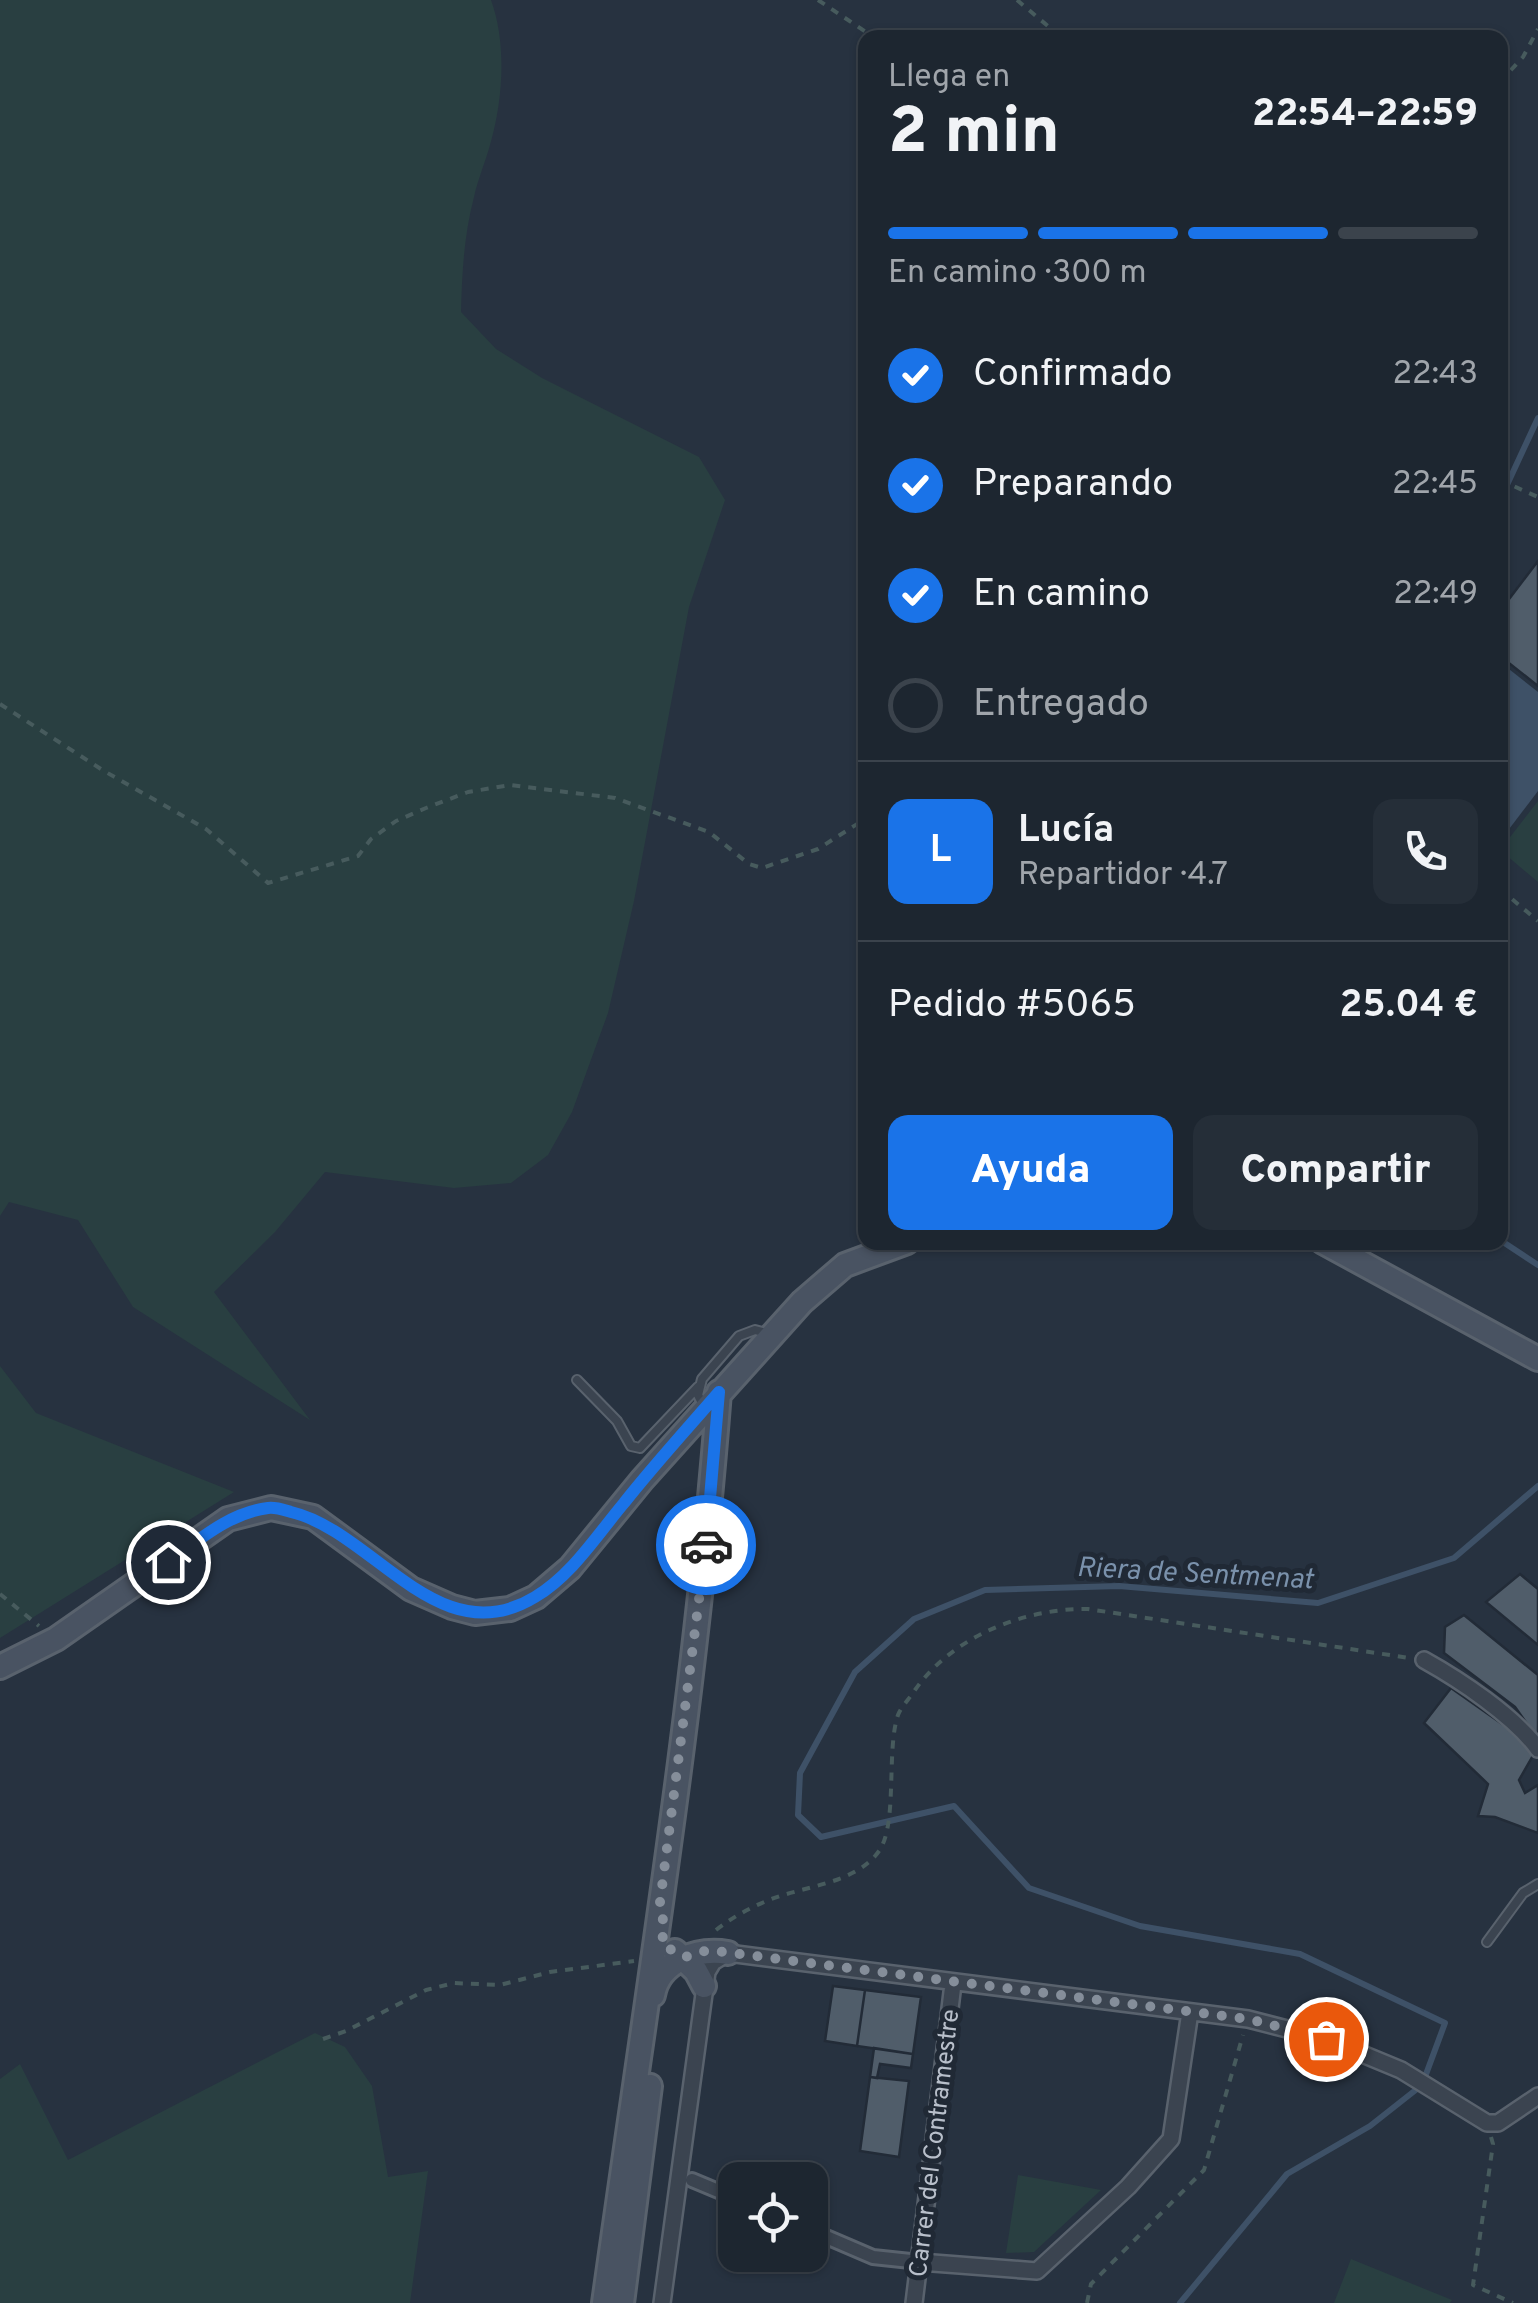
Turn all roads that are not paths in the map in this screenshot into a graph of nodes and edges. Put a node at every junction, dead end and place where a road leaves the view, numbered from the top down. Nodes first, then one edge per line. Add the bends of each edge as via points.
1 (882, 1250) edge
2 (1338, 1250) edge
3 (1538, 1358) edge
4 (577, 1380) dead end
5 (707, 1396) junction
6 (1424, 1660) road end
7 (0, 1666) edge
8 (1538, 1750) edge
9 (1538, 1884) edge
10 (1486, 1942) dead end
11 (658, 1950) junction
12 (705, 1954) junction
13 (660, 1979) junction
14 (953, 1984) junction
15 (704, 1986) junction
16 (1190, 2012) junction
17 (643, 2024) junction
18 (1538, 2096) edge
19 (692, 2180) dead end
20 (718, 2191) edge
21 (828, 2237) edge
22 (920, 2262) junction
23 (604, 2303) edge
24 (622, 2303) edge
25 (662, 2303) edge
26 (914, 2303) edge

1 - 5 main road via 835,1272
2 - 3 main road
4 - 5 lane via 631,1446 640,1448
5 - 7 main road via 570,1568 510,1609 452,1607 411,1589 313,1517 271,1508 228,1520 56,1640
5 - 11 main road via 704,1571
6 - 8 street via 1528,1735
9 - 10 lane
11 - 12 main road
11 - 13 main road
11 - 17 main road
12 - 13 main road via 674,1964
12 - 14 street
12 - 15 main road
12 - 15 street via 712,1962
13 - 17 main road
13 - 24 main road
14 - 16 street
14 - 22 street, Carrer del Contramestre
15 - 25 street
16 - 18 street via 1326,2039 1402,2070 1487,2123
16 - 22 street via 1171,2140 1128,2188 1038,2271
17 - 23 main road
19 - 20 street
21 - 22 street via 873,2256
22 - 26 street, Carrer del Contramestre

